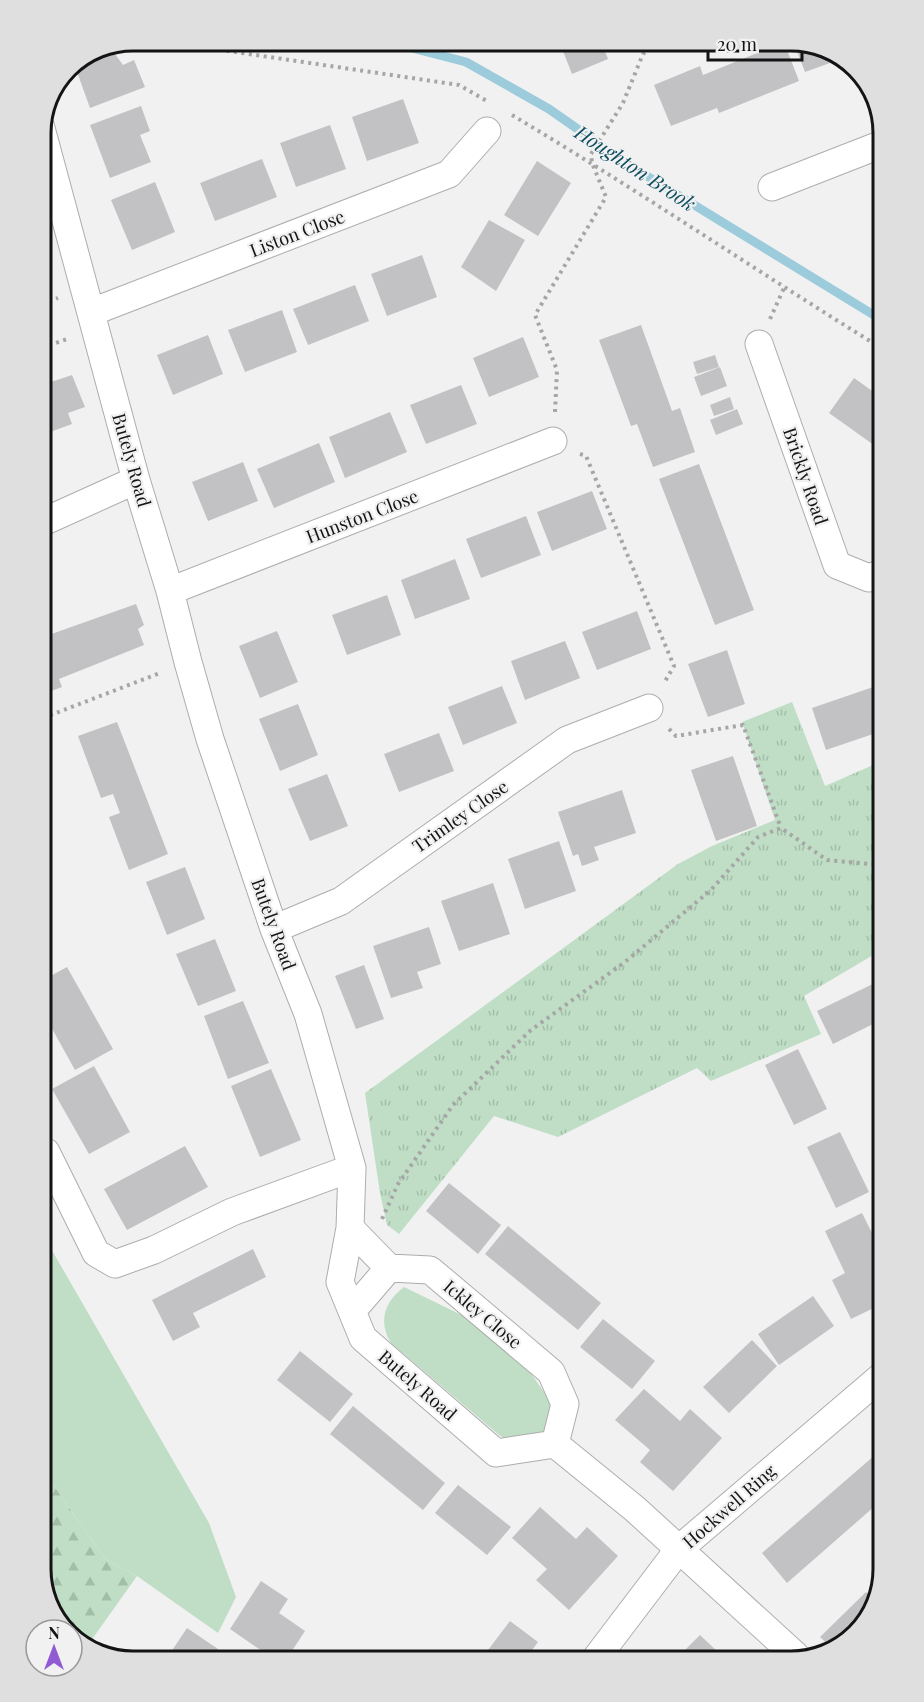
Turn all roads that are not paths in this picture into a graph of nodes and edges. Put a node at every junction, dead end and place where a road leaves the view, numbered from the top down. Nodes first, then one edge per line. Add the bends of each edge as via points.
1 (487, 131) dead end
2 (873, 148) edge
3 (51, 176) edge
4 (772, 187) dead end
5 (92, 312) junction
6 (759, 345) dead end
7 (553, 441) road end
8 (136, 480) junction
9 (51, 518) edge
10 (873, 576) edge
11 (170, 591) junction
12 (649, 708) road end
13 (274, 929) junction
14 (51, 1162) edge
15 (352, 1168) junction
16 (350, 1228) junction
17 (389, 1268) junction
18 (352, 1311) junction
19 (873, 1383) edge
20 (555, 1444) junction
21 (679, 1549) junction
22 (602, 1651) edge
23 (791, 1651) edge

1 - 5 street, Liston Close via 449,174
2 - 4 street
3 - 5 street, Butely Road
5 - 8 street, Butely Road
6 - 10 street, Brickly Road via 837,565
7 - 11 street, Hunston Close
8 - 9 street
8 - 11 street, Butely Road
11 - 13 street, Butely Road via 210,739
12 - 13 street, Trimley Close via 567,740 341,901
13 - 15 street, Butely Road via 308,1014
14 - 15 street via 96,1253 115,1264 154,1251 232,1212
15 - 16 street, Butely Road
16 - 17 street
16 - 18 street, Butely Road via 340,1282
17 - 18 street
17 - 20 street, Ickley Close via 430,1269 551,1372 565,1404
18 - 20 street, Butely Road via 363,1338 496,1453
19 - 21 street, Hockwell Ring
20 - 21 street
21 - 22 street, Hockwell Ring
21 - 23 street

